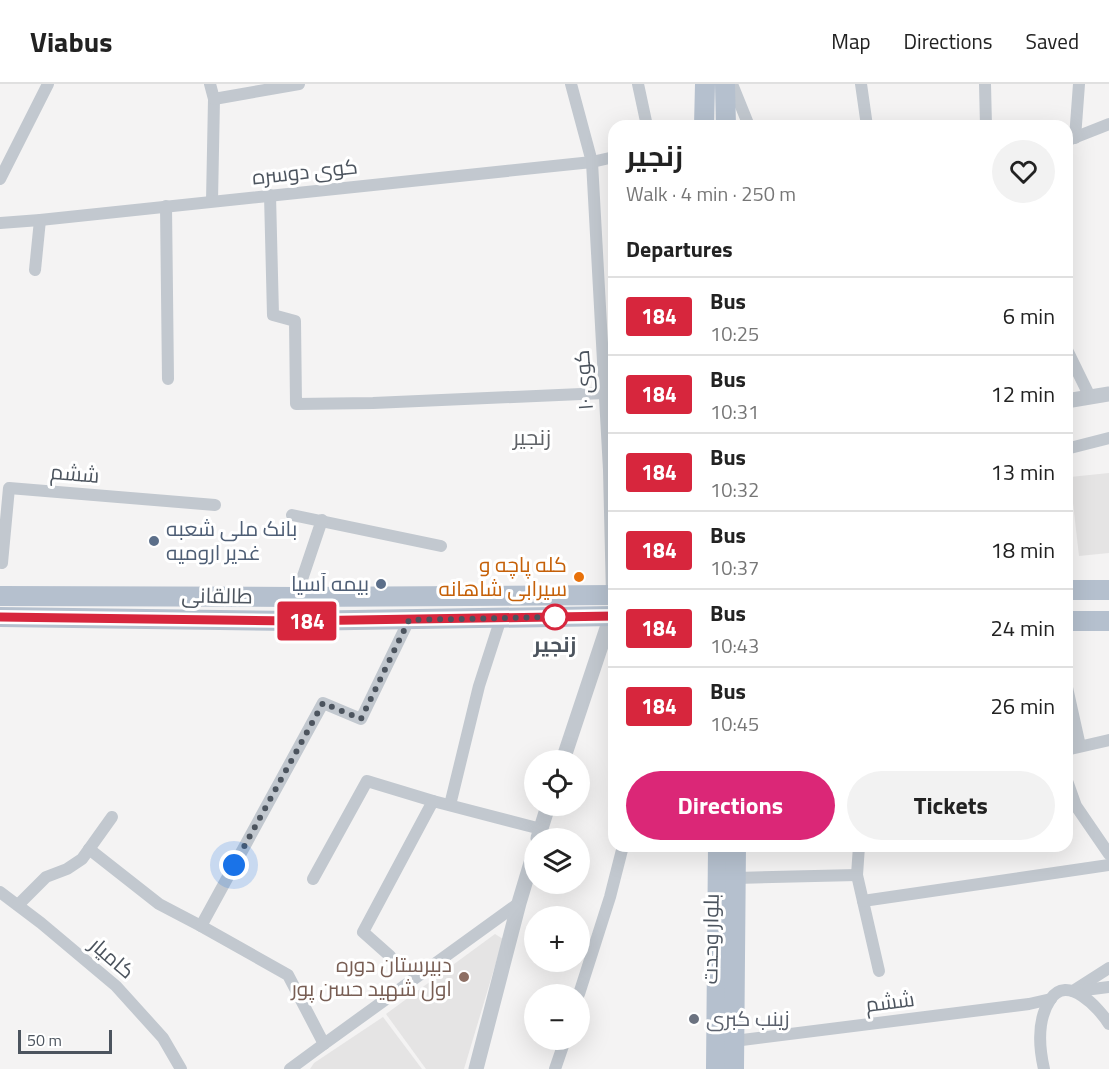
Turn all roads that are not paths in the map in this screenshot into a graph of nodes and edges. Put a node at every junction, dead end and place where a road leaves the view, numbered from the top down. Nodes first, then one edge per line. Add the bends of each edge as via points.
1 (48, 84) edge
2 (210, 84) edge
3 (299, 84) edge
4 (571, 84) edge
5 (638, 84) edge
6 (705, 84) edge
7 (725, 84) edge
8 (732, 84) edge
9 (861, 84) edge
10 (985, 84) edge
11 (1079, 84) edge
12 (214, 99) junction
13 (646, 120) edge
14 (704, 120) edge
15 (726, 120) edge
16 (747, 120) edge
17 (866, 120) edge
18 (986, 120) edge
19 (1109, 124) edge
20 (1073, 126) edge
21 (1073, 139) edge
22 (608, 158) edge
23 (592, 162) junction
24 (0, 179) edge
25 (270, 195) junction
26 (212, 201) junction
27 (166, 206) junction
28 (40, 220) junction
29 (0, 223) edge
30 (35, 270) dead end
31 (1073, 362) edge
32 (168, 379) dead end
33 (604, 393) junction
34 (1109, 394) edge
35 (1090, 397) junction
36 (1073, 400) edge
37 (1109, 438) edge
38 (1073, 447) edge
39 (608, 455) edge
40 (216, 505) dead end
41 (292, 515) dead end
42 (322, 520) junction
43 (441, 546) dead end
44 (0, 562) edge
45 (1073, 584) edge
46 (1109, 590) edge
47 (608, 595) edge
48 (0, 596) edge
49 (296, 597) junction
50 (608, 616) edge
51 (0, 617) edge
52 (501, 618) junction
53 (409, 620) junction
54 (1073, 621) edge
55 (1109, 621) edge
56 (608, 628) edge
57 (1073, 714) edge
58 (1109, 740) edge
59 (1080, 746) junction
60 (1073, 748) edge
61 (566, 750) edge
62 (433, 801) junction
63 (450, 805) junction
64 (1073, 809) edge
65 (112, 817) dead end
66 (524, 829) edge
67 (89, 849) junction
68 (621, 852) edge
69 (720, 852) edge
70 (734, 852) edge
71 (859, 852) edge
72 (1109, 854) edge
73 (1109, 865) edge
74 (857, 875) junction
75 (727, 878) junction
76 (313, 879) dead end
77 (524, 886) edge
78 (0, 892) edge
79 (863, 901) junction
80 (519, 903) junction
81 (18, 905) junction
82 (201, 926) junction
83 (390, 956) dead end
84 (1109, 968) edge
85 (879, 971) dead end
86 (582, 984) edge
87 (1109, 987) edge
88 (1073, 991) junction
89 (1051, 999) junction
90 (1109, 1024) edge
91 (725, 1040) junction
92 (324, 1044) junction
93 (562, 1050) edge
94 (181, 1069) edge
95 (290, 1069) edge
96 (476, 1069) edge
97 (555, 1069) edge
98 (716, 1069) edge
99 (734, 1069) edge
100 (1044, 1069) edge

1 - 24 street
2 - 12 street
3 - 12 street
4 - 23 street, کوی ۱۰
5 - 13 street
6 - 14 main road
7 - 15 main road
8 - 16 street
9 - 17 street
10 - 18 street
11 - 20 street
12 - 26 street
19 - 21 street
22 - 23 street, کوی دوسره
23 - 25 street, کوی دوسره
23 - 33 street, کوی ۱۰
25 - 26 street, کوی دوسره
25 - 33 street via 273,315 295,321 296,404
26 - 27 street, کوی دوسره
27 - 28 street, کوی دوسره
27 - 32 street
28 - 29 street, کوی دوسره
28 - 30 street
31 - 35 street
33 - 39 street, کوی ۱۰
34 - 35 street
35 - 36 street
37 - 38 street
40 - 44 street, ششم via 9,488
41 - 42 street
42 - 43 street
42 - 49 street
45 - 46 main road
47 - 49 main road, طالقانی
48 - 49 main road, طالقانی
50 - 52 main road, طالقانی
51 - 53 main road, طالقانی
52 - 53 main road, طالقانی
52 - 63 street via 479,686
53 - 82 street via 361,719 323,703
54 - 55 main road
56 - 61 street
57 - 59 street
58 - 59 street
59 - 60 street
62 - 63 street
62 - 76 street via 367,782
62 - 83 street via 363,932
63 - 66 street
64 - 72 street
65 - 67 street
67 - 81 street via 82,859 46,877
67 - 82 street via 159,904
68 - 86 street
69 - 75 main road, بلوار وحدت
70 - 75 main road, بلوار وحدت
71 - 74 street
73 - 79 street
74 - 75 street
74 - 79 street
75 - 91 main road, بلوار وحدت
77 - 80 street
78 - 81 street, کامیار
79 - 85 street
80 - 92 street
80 - 96 street
81 - 94 street, کامیار via 116,986 163,1038
82 - 92 street via 288,975
84 - 88 street
87 - 88 street
88 - 89 street, ششم via 1062,991
88 - 90 street via 1095,1006
89 - 91 street, ششم
89 - 100 street via 1040,1032
91 - 98 main road, بلوار وحدت
91 - 99 main road, بلوار وحدت
92 - 95 street
93 - 97 street

